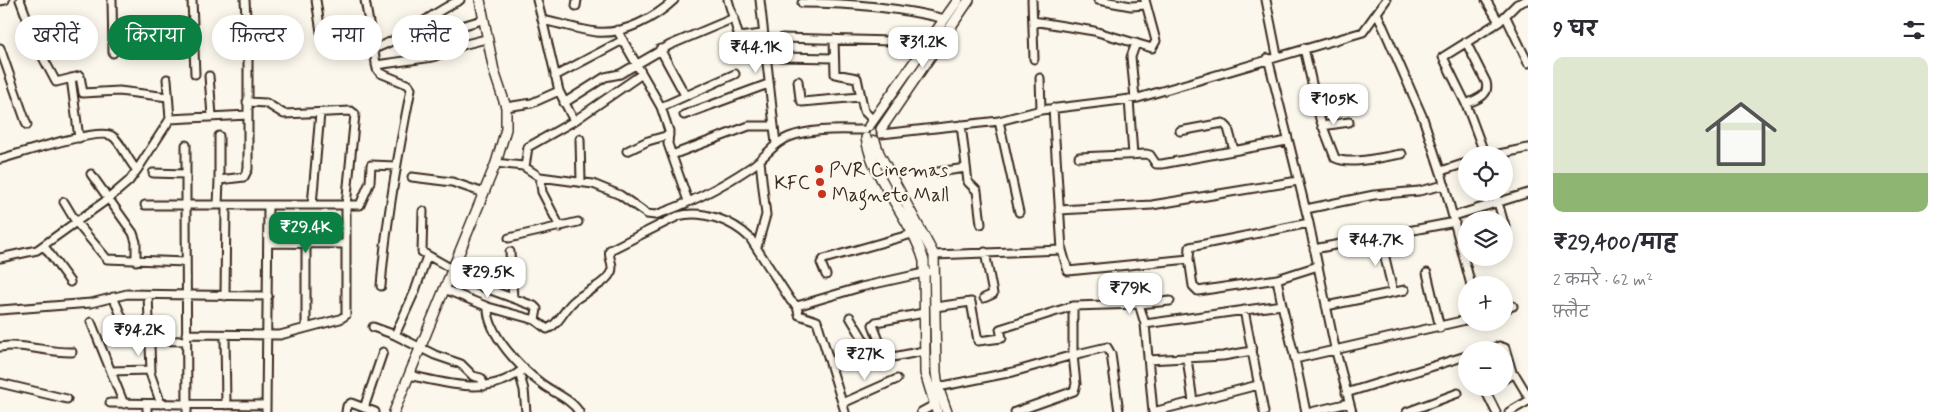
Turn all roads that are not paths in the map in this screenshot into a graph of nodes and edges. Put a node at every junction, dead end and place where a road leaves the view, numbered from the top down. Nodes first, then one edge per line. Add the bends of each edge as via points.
1 (4, 0) edge
2 (20, 0) edge
3 (112, 0) edge
4 (192, 0) edge
5 (245, 0) edge
6 (316, 0) edge
7 (365, 0) edge
8 (460, 0) edge
9 (480, 0) edge
10 (537, 0) edge
11 (674, 0) edge
12 (728, 0) edge
13 (760, 0) edge
14 (958, 0) edge
15 (969, 0) edge
16 (1032, 0) edge
17 (1098, 0) edge
18 (1266, 0) edge
19 (1386, 0) edge
20 (1486, 0) edge
21 (1526, 0) edge
22 (0, 1) edge
23 (821, 2) edge
24 (1146, 2) edge
25 (802, 3) dead end
26 (879, 3) edge
27 (1377, 13) junction
28 (113, 15) edge
29 (318, 15) edge
30 (367, 15) edge
31 (734, 18) junction
32 (945, 19) junction
33 (482, 20) junction
34 (1502, 20) junction
35 (1033, 21) junction
36 (543, 23) junction
37 (469, 24) edge
38 (618, 30) junction
39 (762, 34) junction
40 (782, 38) dead end
41 (486, 39) junction
42 (834, 39) junction
43 (623, 40) junction
44 (928, 42) junction
45 (1466, 42) junction
46 (1136, 44) junction
47 (382, 46) edge
48 (0, 48) edge
49 (1304, 48) junction
50 (660, 50) junction
51 (1277, 55) junction
52 (780, 57) dead end
53 (834, 58) junction
54 (1268, 58) junction
55 (1034, 59) dead end
56 (375, 60) edge
57 (637, 63) junction
58 (1528, 63) edge
59 (376, 65) junction
60 (196, 74) dead end
61 (642, 74) junction
62 (735, 74) dead end
63 (209, 76) dead end
64 (554, 76) junction
65 (71, 78) junction
66 (1040, 78) dead end
67 (168, 79) dead end
68 (798, 81) dead end
69 (768, 84) junction
70 (559, 90) junction
71 (685, 95) junction
72 (168, 97) junction
73 (860, 97) junction
74 (1132, 98) junction
75 (247, 102) junction
76 (564, 103) junction
77 (1466, 104) junction
78 (506, 107) junction
79 (661, 107) junction
80 (1053, 108) junction
81 (1042, 110) junction
82 (320, 113) junction
83 (248, 115) junction
84 (684, 115) dead end
85 (212, 116) junction
86 (170, 119) junction
87 (574, 121) junction
88 (999, 121) junction
89 (1349, 122) dead end
90 (27, 125) dead end
91 (962, 125) junction
92 (772, 126) junction
93 (1322, 126) junction
94 (873, 131) junction
95 (1180, 131) dead end
96 (669, 135) junction
97 (218, 136) dead end
98 (79, 138) junction
99 (580, 139) dead end
100 (1287, 141) junction
101 (776, 144) junction
102 (186, 145) dead end
103 (1482, 146) edge
104 (1528, 148) edge
105 (1234, 150) junction
106 (627, 151) dead end
107 (1513, 151) edge
108 (1402, 154) dead end
109 (672, 155) junction
110 (1132, 155) junction
111 (1078, 157) dead end
112 (0, 159) edge
113 (760, 160) junction
114 (496, 163) junction
115 (396, 166) junction
116 (1458, 166) edge
117 (525, 168) junction
118 (966, 168) junction
119 (137, 170) junction
120 (1441, 171) junction
121 (938, 172) dead end
122 (153, 173) dead end
123 (91, 174) dead end
124 (185, 174) junction
125 (412, 177) dead end
126 (540, 177) junction
127 (219, 180) junction
128 (1298, 181) junction
129 (581, 182) junction
130 (1445, 185) junction
131 (484, 193) junction
132 (1528, 193) edge
133 (108, 199) junction
134 (688, 201) junction
135 (64, 202) dead end
136 (1498, 202) junction
137 (145, 205) dead end
138 (186, 205) junction
139 (222, 205) junction
140 (268, 205) junction
141 (312, 205) junction
142 (346, 206) junction
143 (1306, 209) junction
144 (1059, 210) junction
145 (422, 211) dead end
146 (1500, 211) edge
147 (1019, 212) dead end
148 (1454, 219) junction
149 (76, 222) junction
150 (578, 222) dead end
151 (1310, 223) junction
152 (981, 224) dead end
153 (560, 227) junction
154 (912, 234) junction
155 (1380, 236) junction
156 (509, 238) dead end
157 (268, 243) junction
158 (306, 243) junction
159 (345, 244) junction
160 (44, 246) junction
161 (757, 247) junction
162 (1314, 249) junction
163 (1062, 250) junction
164 (510, 252) dead end
165 (985, 252) junction
166 (934, 255) junction
167 (427, 256) junction
168 (0, 258) edge
169 (1190, 259) junction
170 (136, 261) junction
171 (186, 262) junction
172 (1318, 266) junction
173 (451, 272) junction
174 (930, 272) junction
175 (1427, 273) dead end
176 (826, 275) dead end
177 (1469, 276) edge
178 (1277, 279) junction
179 (70, 282) dead end
180 (381, 286) dead end
181 (444, 289) junction
182 (1405, 290) dead end
183 (1393, 292) junction
184 (148, 295) junction
185 (187, 296) junction
186 (225, 296) junction
187 (268, 296) junction
188 (113, 297) junction
189 (513, 298) junction
190 (984, 298) dead end
191 (1170, 301) dead end
192 (1139, 304) junction
193 (1282, 305) junction
194 (798, 306) junction
195 (1073, 306) junction
196 (1326, 306) junction
197 (488, 307) junction
198 (935, 307) junction
199 (0, 310) edge
200 (1244, 310) junction
201 (924, 312) junction
202 (850, 317) dead end
203 (535, 320) junction
204 (91, 322) dead end
205 (1458, 322) edge
206 (1145, 324) junction
207 (373, 327) dead end
208 (306, 328) junction
209 (1440, 328) junction
210 (225, 335) junction
211 (266, 335) junction
212 (395, 335) junction
213 (186, 338) junction
214 (149, 341) junction
215 (0, 347) edge
216 (419, 347) junction
217 (1335, 348) junction
218 (869, 349) junction
219 (924, 351) junction
220 (1252, 351) junction
221 (72, 352) dead end
222 (383, 352) dead end
223 (1073, 355) junction
224 (893, 357) dead end
225 (1187, 358) junction
226 (1295, 359) junction
227 (1458, 359) edge
228 (1148, 360) junction
229 (831, 366) junction
230 (521, 370) junction
231 (151, 371) junction
232 (111, 372) junction
233 (1513, 374) edge
234 (409, 375) junction
235 (896, 380) dead end
236 (0, 382) edge
237 (1258, 385) junction
238 (484, 386) junction
239 (938, 387) junction
240 (1346, 393) junction
241 (1458, 393) dead end
242 (1488, 396) edge
243 (1528, 396) edge
244 (67, 399) dead end
245 (1528, 401) edge
246 (1193, 402) junction
247 (110, 403) dead end
248 (843, 403) junction
249 (1349, 403) junction
250 (124, 404) junction
251 (147, 404) junction
252 (161, 404) junction
253 (226, 405) junction
254 (364, 408) junction
255 (187, 409) edge
256 (266, 409) edge
257 (936, 409) edge
258 (147, 412) edge
259 (346, 412) edge
260 (375, 412) edge
261 (394, 412) edge
262 (526, 412) edge
263 (579, 412) edge
264 (845, 412) edge
265 (921, 412) edge
266 (947, 412) edge
267 (1015, 412) edge
268 (1119, 412) edge
269 (1153, 412) edge
270 (1264, 412) edge
271 (1306, 412) edge
272 (1311, 412) edge
273 (1352, 412) edge
274 (1407, 412) edge
275 (1496, 412) edge
276 (1508, 412) edge

1 - 22 street
2 - 65 street via 53,79 56,82
3 - 28 street
4 - 60 street
5 - 75 street
6 - 29 street
7 - 30 street
8 - 47 street via 397,40
9 - 33 street
10 - 36 street
11 - 38 street via 647,19
12 - 31 street
13 - 39 street
14 - 32 street
15 - 94 street
16 - 35 street
17 - 24 street via 1131,6
18 - 51 street
19 - 27 street
20 - 34 street
21 - 34 street via 1517,4
23 - 25 street
23 - 26 street
24 - 46 street via 1156,45 1149,48
26 - 32 street
27 - 49 street via 1363,32
27 - 120 street via 1423,118
31 - 39 street via 741,38
31 - 50 street
32 - 44 street
33 - 37 street
33 - 41 street
34 - 45 street
34 - 58 street
35 - 46 street via 1094,31
35 - 55 street
36 - 38 street via 596,32
36 - 64 street
38 - 43 street
39 - 69 street
40 - 42 street
41 - 59 street via 433,57
41 - 78 street
42 - 44 street
42 - 53 street
43 - 57 street
43 - 64 street
44 - 94 street
45 - 77 street via 1487,86 1484,95
45 - 77 street via 1443,57
46 - 74 street via 1131,57
48 - 90 street
49 - 51 street
49 - 93 street
50 - 57 street
50 - 71 street
51 - 54 street
52 - 53 street
53 - 73 street via 835,74 857,78
54 - 74 street
54 - 100 street
56 - 59 street
57 - 61 street
57 - 76 street via 620,74 605,77
59 - 115 street via 380,73 398,78 411,89
61 - 79 street
61 - 87 street
62 - 71 street
63 - 85 street
64 - 70 street
65 - 72 street via 80,76 83,93 119,91
65 - 98 street
66 - 81 street
67 - 72 street
68 - 73 street via 802,102
69 - 84 street
69 - 92 street
70 - 76 street
70 - 78 street via 532,103
71 - 79 street
72 - 86 street
73 - 94 street
74 - 80 street
74 - 110 street
75 - 82 street via 270,104 284,114
75 - 83 street
76 - 87 street
77 - 103 street
78 - 114 street via 506,129
79 - 96 street
80 - 81 street
80 - 144 street
81 - 88 street
82 - 141 street
82 - 142 street via 351,111 356,114
83 - 85 street
83 - 127 street via 248,172 244,176
85 - 86 street
86 - 119 street
87 - 117 street via 528,147
88 - 91 street
88 - 147 street
89 - 93 street
91 - 94 street
91 - 118 street
92 - 101 street
92 - 109 street via 749,126
93 - 108 street via 1337,160 1368,160
94 - 101 street via 804,133
94 - 154 street via 872,159
94 - 166 street via 879,153
95 - 105 street via 1223,123 1228,128
96 - 106 street
96 - 109 street
97 - 127 street
98 - 112 street via 56,141
98 - 119 street via 112,135
99 - 129 street
100 - 105 street
100 - 128 street
101 - 113 street
102 - 124 street
104 - 107 street
105 - 110 street via 1158,164 1149,154
109 - 134 street
110 - 111 street
113 - 134 street via 726,183
113 - 161 street via 766,215
114 - 117 street
114 - 131 street
115 - 142 street via 372,164 363,202
115 - 180 street
116 - 120 street
117 - 126 street
118 - 121 street
118 - 152 street via 968,182 977,191
119 - 133 street
120 - 130 street
122 - 124 street
123 - 133 street
124 - 138 street
125 - 131 street via 452,182
126 - 129 street
126 - 153 street via 542,192
127 - 139 street
128 - 143 street
128 - 144 street via 1152,205
129 - 134 street via 606,188 651,215
130 - 143 street
130 - 148 street
131 - 173 street
132 - 136 street
133 - 149 street
133 - 170 street via 133,233
135 - 149 street
136 - 146 street
136 - 148 street
137 - 138 street
138 - 139 street
138 - 171 street
139 - 140 street
139 - 186 street
140 - 141 street
140 - 157 street
141 - 142 street
142 - 159 street
143 - 151 street
144 - 163 street
145 - 167 street via 420,247
148 - 155 street
148 - 177 street
149 - 160 street
149 - 170 street via 107,259
150 - 153 street
151 - 162 street
151 - 169 street via 1190,247
153 - 156 street
154 - 174 street
154 - 176 street via 824,258 821,263
155 - 162 street
155 - 183 street
157 - 158 street
157 - 187 street
158 - 159 street
158 - 208 street
159 - 208 street via 346,315
160 - 168 street via 27,254
160 - 179 street
161 - 194 street via 791,301
161 - 203 street via 742,229 721,220 690,214 678,216 610,250 610,275 569,305 550,328 544,328
162 - 172 street
163 - 165 street
163 - 169 street via 1068,271
164 - 189 street
165 - 166 street
165 - 190 street via 993,294
166 - 174 street
167 - 173 street
167 - 212 street
169 - 178 street via 1193,286 1198,291
170 - 171 street
171 - 185 street
172 - 178 street
172 - 196 street
173 - 181 street
173 - 189 street
174 - 194 street via 861,287
174 - 198 street
174 - 201 street
175 - 209 street
178 - 193 street
181 - 197 street
181 - 216 street
182 - 183 street
183 - 196 street
184 - 185 street
184 - 188 street
184 - 214 street
185 - 186 street
185 - 213 street
186 - 187 street
187 - 211 street
188 - 199 street via 91,303
188 - 214 street via 132,339
189 - 203 street via 536,307
191 - 192 street
192 - 195 street
192 - 206 street
193 - 200 street
193 - 226 street
194 - 229 street via 802,318 817,321
195 - 198 street via 1000,329 1002,338 978,341 972,302
195 - 223 street
196 - 217 street
197 - 203 street
197 - 230 street via 488,320 495,334
198 - 239 street
200 - 206 street
200 - 220 street
201 - 218 street via 874,323 880,343
201 - 219 street
202 - 218 street
204 - 232 street
205 - 209 street
206 - 228 street
207 - 212 street
208 - 211 street
209 - 217 street
210 - 211 street
210 - 213 street
210 - 253 street
211 - 256 street
212 - 216 street
213 - 214 street
213 - 255 street
214 - 231 street
215 - 221 street
216 - 234 street
216 - 238 street via 463,365 473,376 481,378
217 - 226 street
217 - 240 street
218 - 229 street
219 - 224 street
219 - 257 street via 926,380
220 - 225 street
220 - 237 street
222 - 254 street
223 - 239 street via 1013,372
223 - 267 street via 1074,391
223 - 268 street via 1109,348
225 - 228 street
225 - 246 street
226 - 271 street
227 - 240 street
228 - 269 street
229 - 248 street
230 - 238 street
230 - 262 street
230 - 263 street
231 - 232 street
231 - 252 street
232 - 250 street
233 - 243 street
234 - 238 street
234 - 261 street
235 - 248 street
236 - 244 street
237 - 246 street
237 - 270 street
239 - 266 street
240 - 249 street
241 - 274 street
242 - 275 street
245 - 276 street
246 - 269 street
247 - 250 street
248 - 264 street
249 - 272 street
249 - 273 street
250 - 251 street
251 - 252 street
251 - 258 street
252 - 255 street
253 - 255 street
253 - 256 street
254 - 259 street via 351,403
254 - 260 street
257 - 265 street

